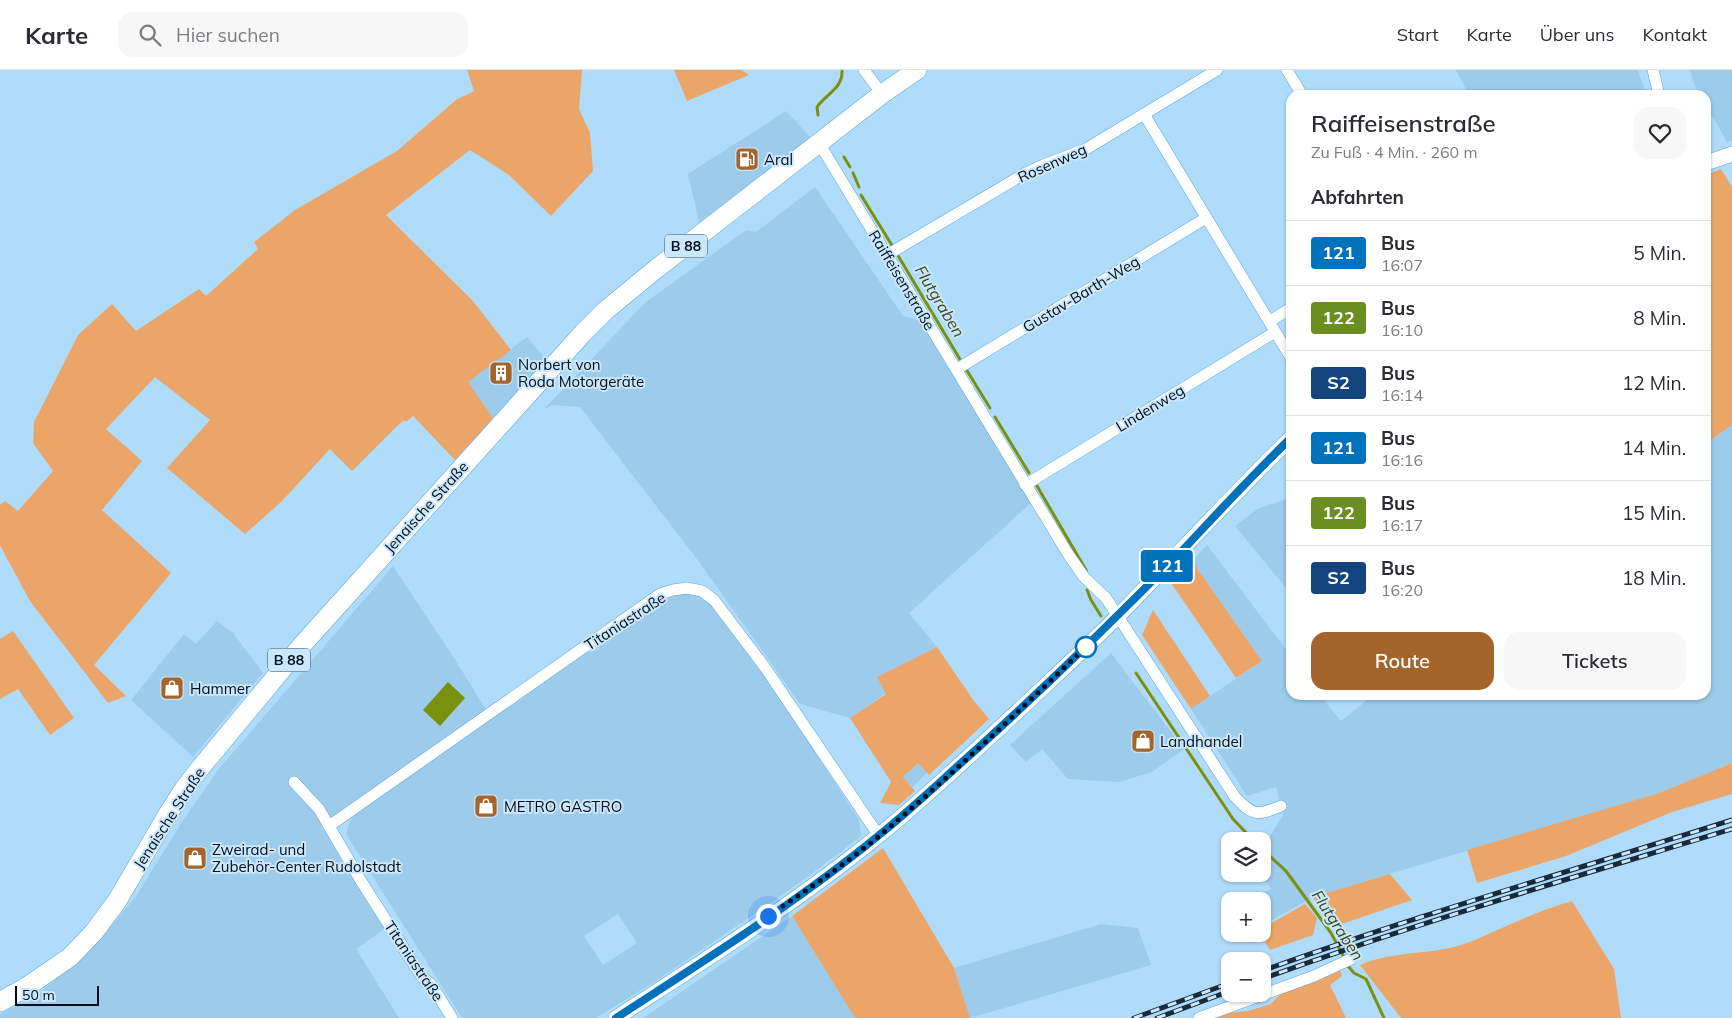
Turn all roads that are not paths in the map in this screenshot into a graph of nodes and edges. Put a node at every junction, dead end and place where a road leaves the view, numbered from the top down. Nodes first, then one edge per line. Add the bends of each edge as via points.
1 (864, 70) edge
2 (917, 70) edge
3 (1217, 70) edge
4 (1287, 70) edge
5 (1653, 70) edge
6 (1299, 90) edge
7 (1658, 90) edge
8 (882, 94) junction
9 (1144, 114) junction
10 (819, 143) junction
11 (1732, 154) edge
12 (1711, 161) edge
13 (1206, 218) junction
14 (887, 255) junction
15 (1286, 311) edge
16 (1270, 321) junction
17 (1275, 332) junction
18 (1286, 350) edge
19 (957, 369) junction
20 (1286, 443) edge
21 (1025, 484) junction
22 (1118, 616) junction
23 (294, 782) dead end
24 (1281, 806) dead end
25 (329, 826) junction
26 (879, 836) junction
27 (1346, 961) dead end
28 (0, 1002) edge
29 (452, 1018) edge
30 (616, 1018) edge
31 (1199, 1018) edge

1 - 8 street
2 - 8 main road, Jenaische Straße / B 88
3 - 9 street, Rosenweg
4 - 6 street
5 - 7 street
8 - 10 main road, Jenaische Straße / B 88
9 - 13 street
9 - 14 street, Rosenweg via 1086,150 1024,174
10 - 14 street, Raiffeisenstraße
10 - 28 main road, Jenaische Straße / B 88 via 656,269 583,333 303,644 201,767 163,821 117,901 94,932 70,957
11 - 12 street
13 - 16 street
13 - 19 street, Gustav-Barth-Weg
14 - 19 street, Raiffeisenstraße
15 - 16 street
16 - 17 street
17 - 18 street
17 - 21 street, Lindenweg
19 - 21 street, Raiffeisenstraße
20 - 22 street
21 - 22 street, Raiffeisenstraße via 1084,577 1106,598
22 - 24 street, Raiffeisenstraße via 1235,797 1255,814
22 - 26 street via 992,736
23 - 25 street, Titaniastraße via 320,809
25 - 26 street, Titaniastraße via 660,594 687,588 702,591 714,600 764,666
25 - 29 street, Titaniastraße via 422,977 431,984
26 - 30 street via 814,885
27 - 31 street

